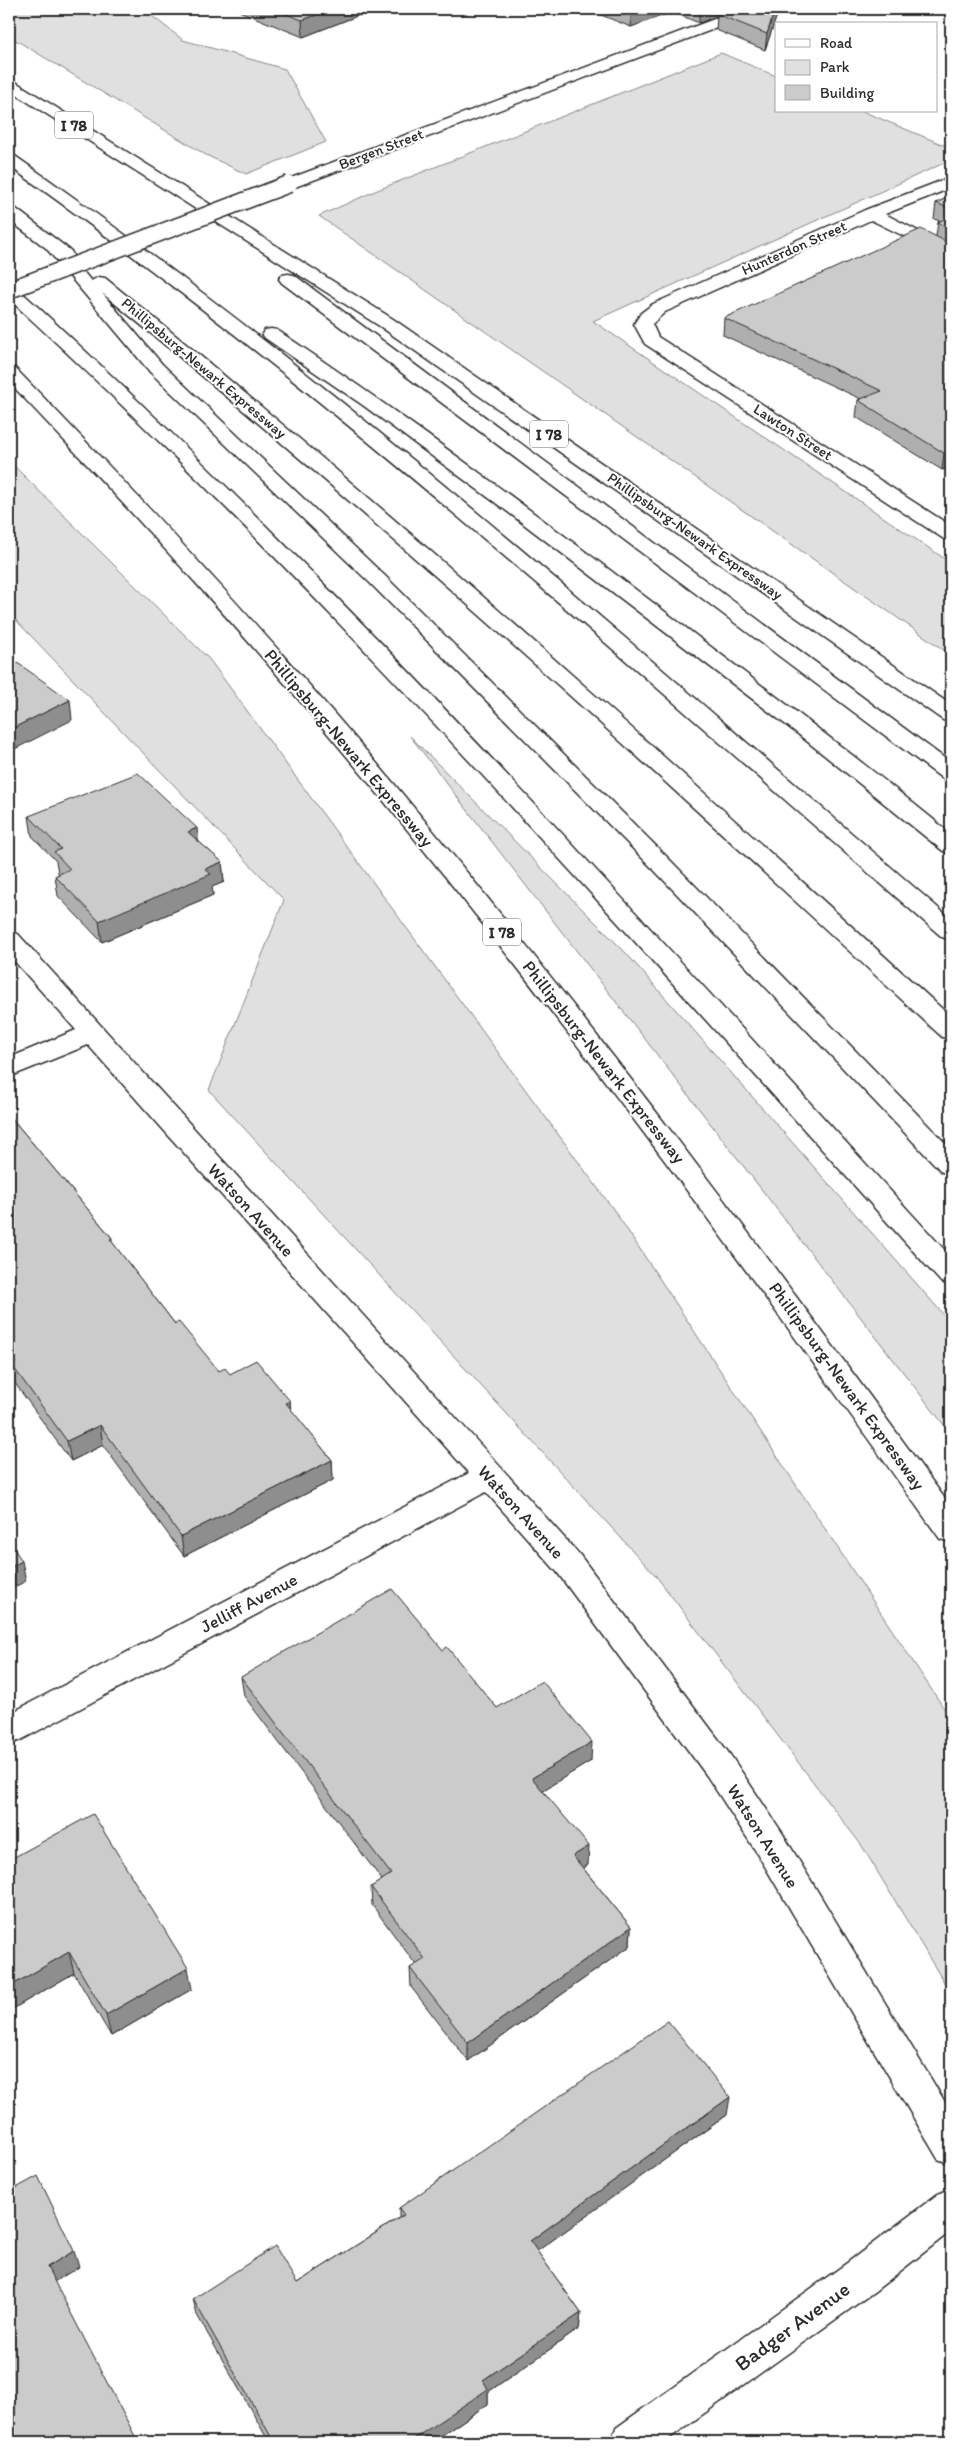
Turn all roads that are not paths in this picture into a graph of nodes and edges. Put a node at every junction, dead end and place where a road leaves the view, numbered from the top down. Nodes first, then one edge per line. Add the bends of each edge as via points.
1 (754, 9) edge
2 (9, 84) edge
3 (9, 159) edge
4 (138, 167) junction
5 (951, 182) edge
6 (53, 190) junction
7 (9, 212) edge
8 (871, 214) junction
9 (51, 244) junction
10 (951, 254) edge
11 (9, 290) edge
12 (643, 324) joint
13 (9, 372) edge
14 (951, 534) edge
15 (951, 715) edge
16 (951, 774) edge
17 (951, 846) edge
18 (951, 932) edge
19 (9, 940) edge
20 (951, 1031) edge
21 (93, 1033) junction
22 (9, 1068) edge
23 (951, 1165) edge
24 (951, 1274) edge
25 (489, 1476) junction
26 (951, 1530) edge
27 (9, 1730) edge
28 (951, 2146) edge
29 (951, 2207) edge
30 (630, 2442) edge

1 - 11 main road, Bergen Street, bridge
2 - 4 main road, Phillipsburg-Newark Expressway / I 78
3 - 6 main road
4 - 15 main road, Phillipsburg-Newark Expressway / I 78 via 309,272 410,339
4 - 16 main road
5 - 8 main road, Hunterdon Street
6 - 17 main road via 403,424 869,779
6 - 18 main road via 229,322 387,449 578,609
7 - 9 main road, Phillipsburg-Newark Expressway
8 - 10 main road
8 - 12 main road, Hunterdon Street via 660,308
9 - 20 main road, Phillipsburg-Newark Expressway via 330,473 616,725
9 - 23 main road via 156,368 391,593 670,874
11 - 24 main road via 187,459 480,757
12 - 14 main road, Lawton Street via 651,340
13 - 26 main road, Phillipsburg-Newark Expressway / I 78 via 234,612 486,911 642,1108 818,1344
19 - 21 main road, Watson Avenue
21 - 22 main road
21 - 25 main road, Watson Avenue
25 - 27 main road, Jelliff Avenue
25 - 28 main road, Watson Avenue via 568,1563 719,1766
29 - 30 main road, Badger Avenue via 861,2276

